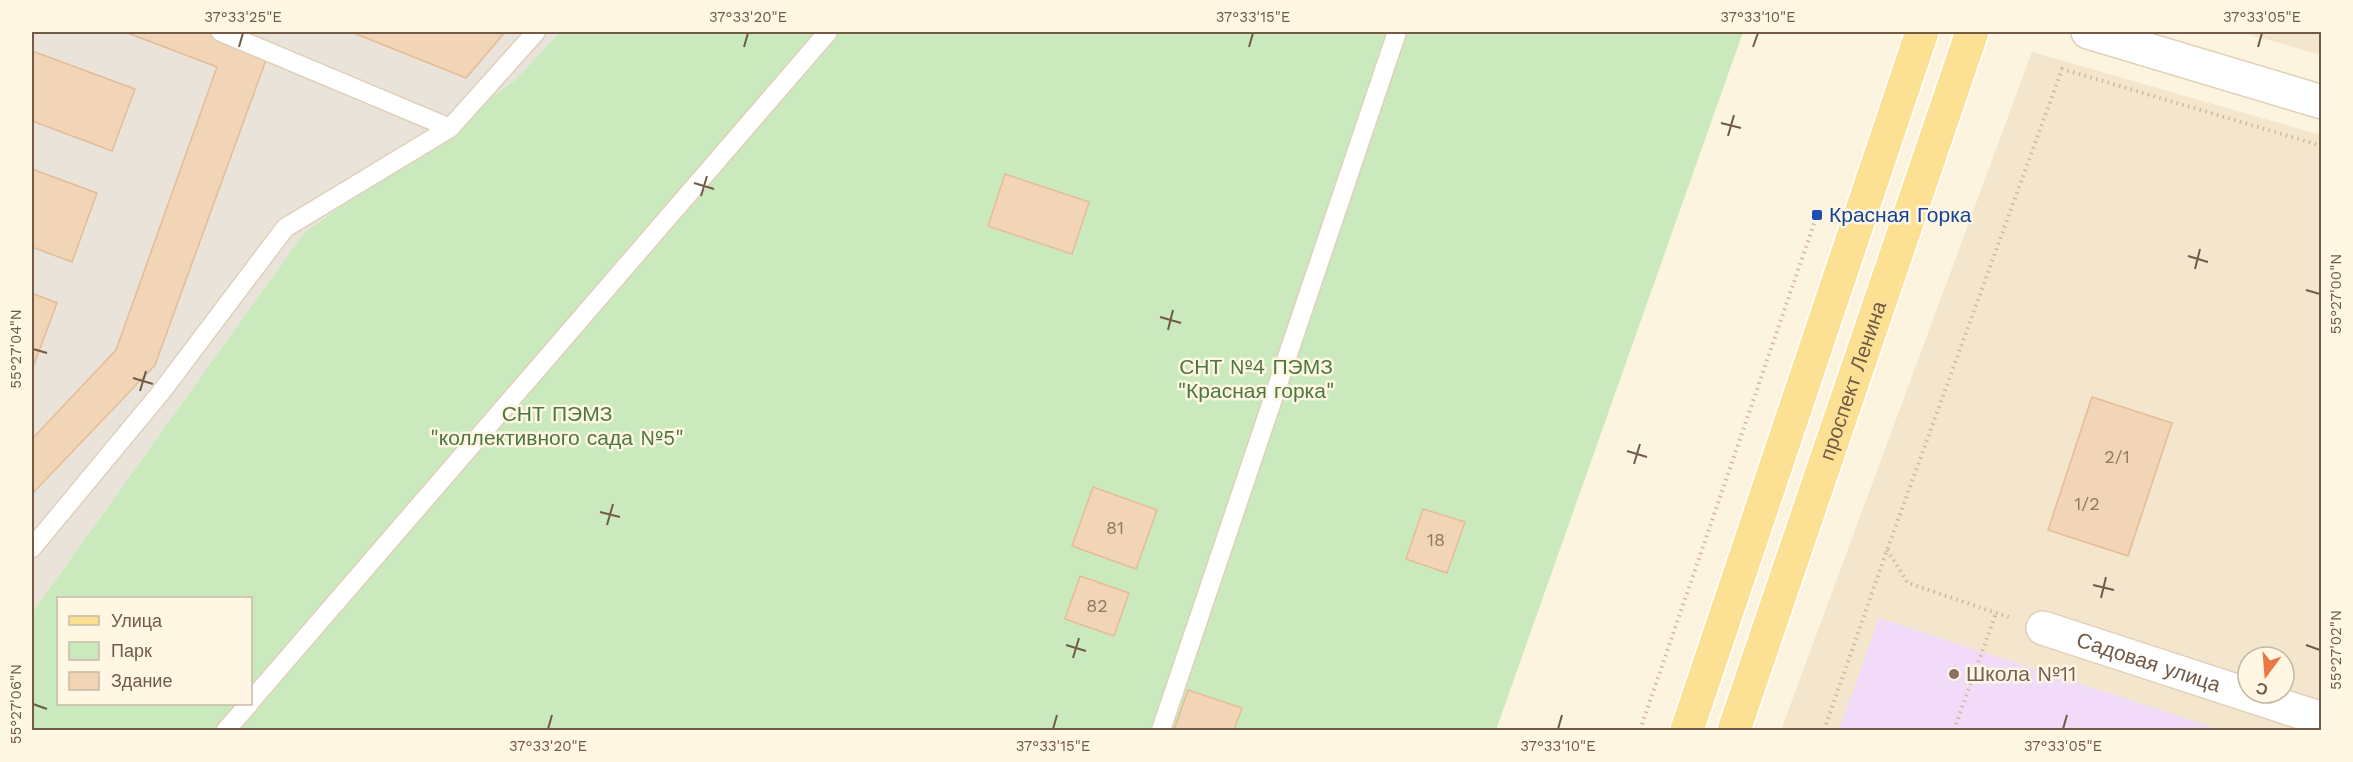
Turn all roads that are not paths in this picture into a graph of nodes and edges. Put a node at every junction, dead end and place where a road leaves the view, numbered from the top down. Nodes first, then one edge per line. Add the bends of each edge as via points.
1 (221, 32) edge
2 (536, 32) edge
3 (828, 32) edge
4 (1396, 32) edge
5 (1972, 32) edge
6 (2088, 32) edge
7 (1914, 34) edge
8 (2322, 102) edge
9 (450, 128) junction
10 (32, 549) edge
11 (2031, 625) road end
12 (252, 701) edge
13 (248, 705) edge
14 (2322, 719) edge
15 (226, 730) edge
16 (1161, 730) edge
17 (1687, 730) edge
18 (1734, 730) edge

1 - 9 lane
2 - 9 lane
3 - 12 lane
4 - 16 lane
5 - 18 main road, проспект Ленина
6 - 8 street
7 - 17 main road
9 - 10 lane via 285,228 162,391
11 - 14 street, Садовая улица
13 - 15 lane

